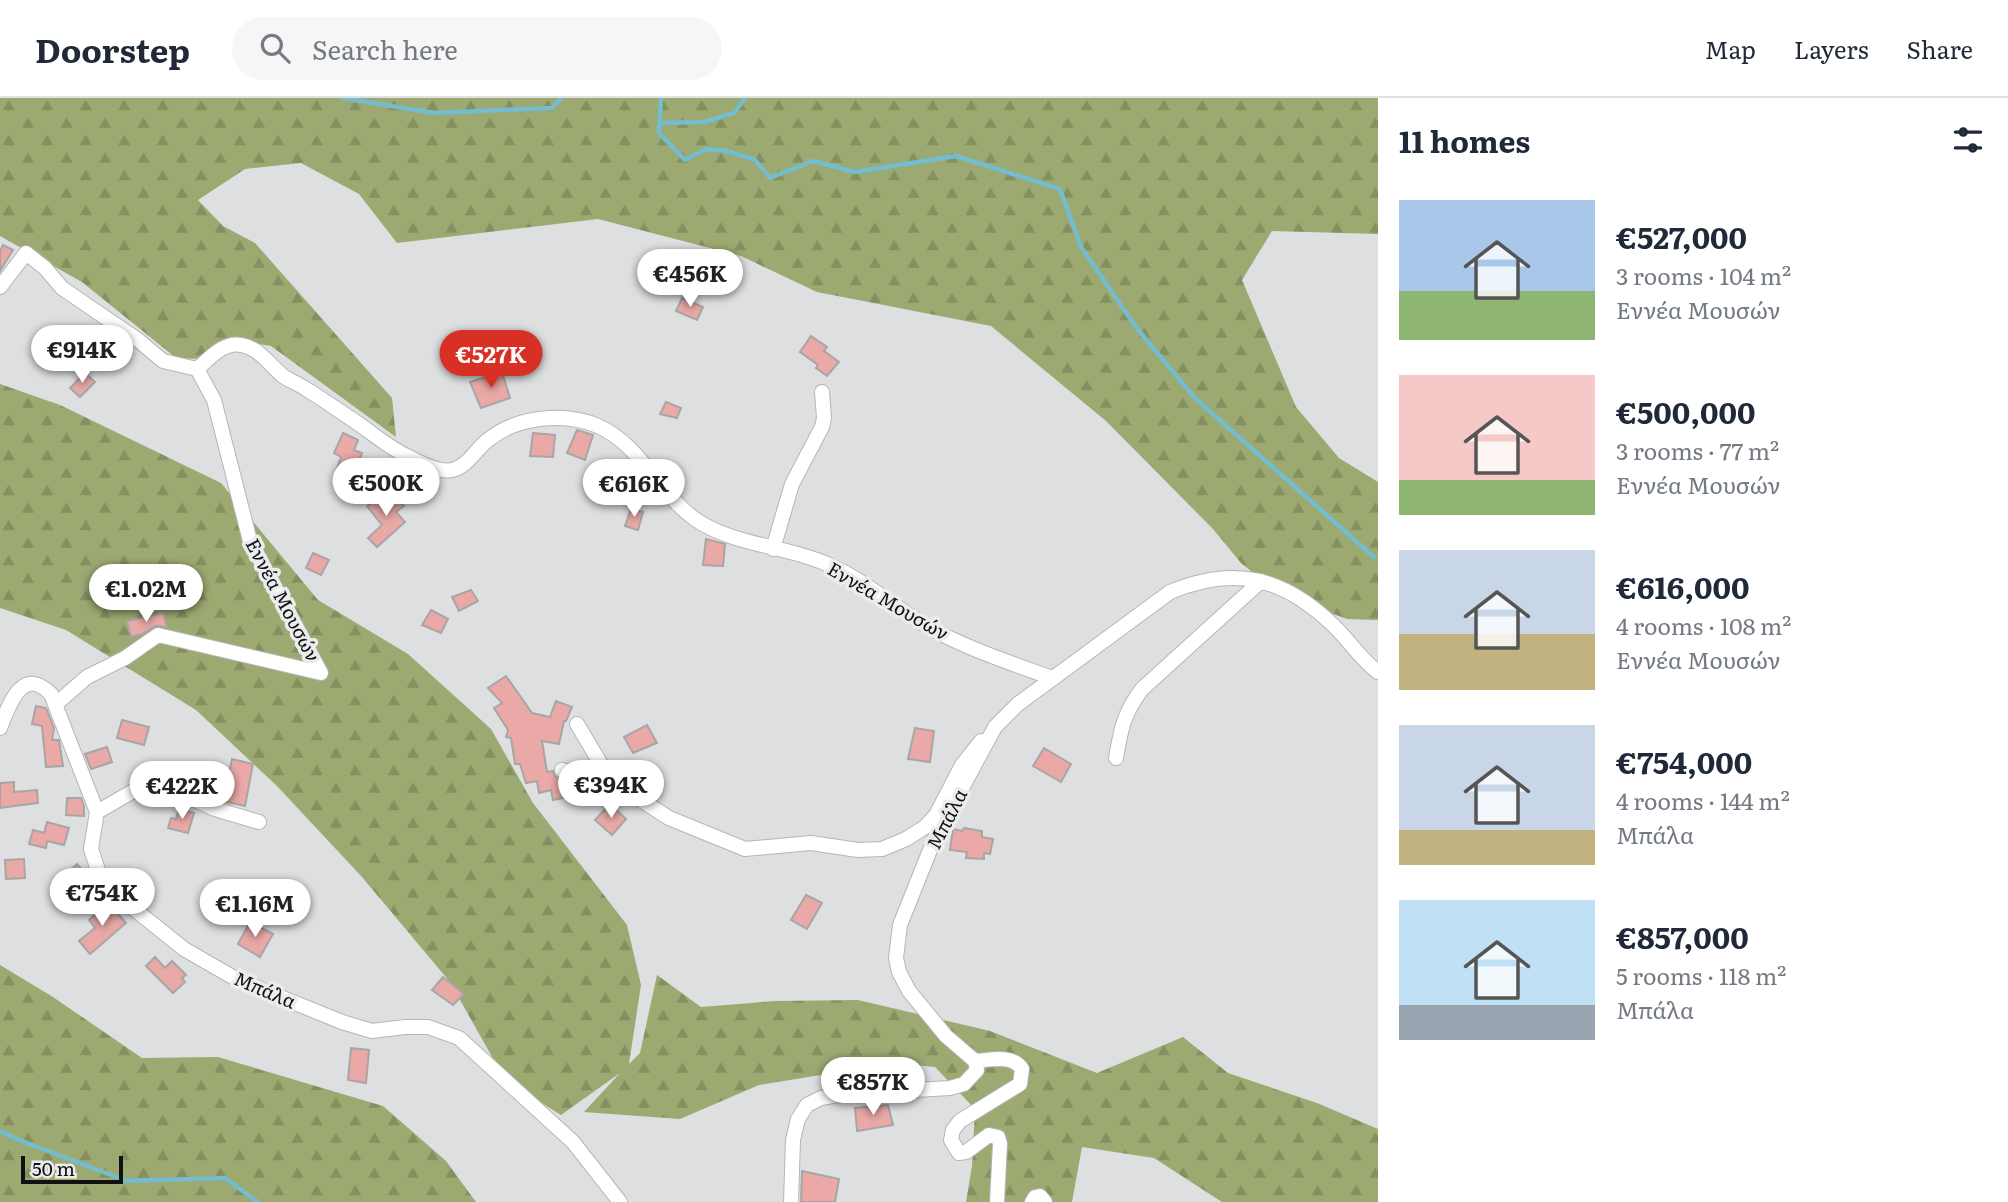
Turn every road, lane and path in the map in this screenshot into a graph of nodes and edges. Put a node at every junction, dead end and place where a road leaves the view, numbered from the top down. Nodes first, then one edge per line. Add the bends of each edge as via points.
1 (0, 287) edge
2 (197, 369) junction
3 (822, 392) dead end
4 (773, 550) junction
5 (1261, 581) junction
6 (1378, 672) edge
7 (1052, 678) junction
8 (56, 704) junction
9 (577, 724) dead end
10 (995, 727) junction
11 (0, 728) edge
12 (1116, 758) dead end
13 (562, 770) dead end
14 (611, 781) junction
15 (97, 812) junction
16 (259, 822) dead end
17 (975, 1061) junction
18 (620, 1202) edge
19 (791, 1202) edge
20 (997, 1202) edge
21 (1032, 1202) edge
22 (1045, 1202) edge

1 - 2 street via 26,253 62,288 163,361
2 - 4 street, Εννέα Μουσών via 218,351 241,344 404,455 441,470 462,465 488,439 506,429 555,417 579,419 626,444 702,523
2 - 8 street, Εννέα Μουσών via 214,400 250,541 321,673 158,635 87,677
3 - 4 street via 822,427 792,484
4 - 7 street, Εννέα Μουσών via 825,563 934,630
5 - 6 street, Μπάλα via 1311,604
5 - 7 street, Μπάλα via 1232,577 1198,581 1170,592
5 - 12 street via 1142,689 1128,707
7 - 10 street, Μπάλα
8 - 11 street, Μπάλα via 42,685 23,686 12,698
8 - 15 street, Μπάλα
9 - 14 street
10 - 14 street via 972,749 925,827 882,849 811,843 746,849 669,818
10 - 17 street, Μπάλα via 934,840 900,925 896,958 909,991 946,1036
13 - 14 street
15 - 16 street via 142,786 166,787
15 - 18 street, Μπάλα via 91,849 99,873 113,892 184,949 236,979 342,1022 372,1031 428,1027 459,1038 573,1142
17 - 19 street via 973,1076 950,1088 844,1094 807,1105 793,1140
17 - 20 street via 1009,1059 1022,1069 1020,1084 960,1121 951,1140 958,1153 989,1135 998,1137
21 - 22 street via 1040,1196

